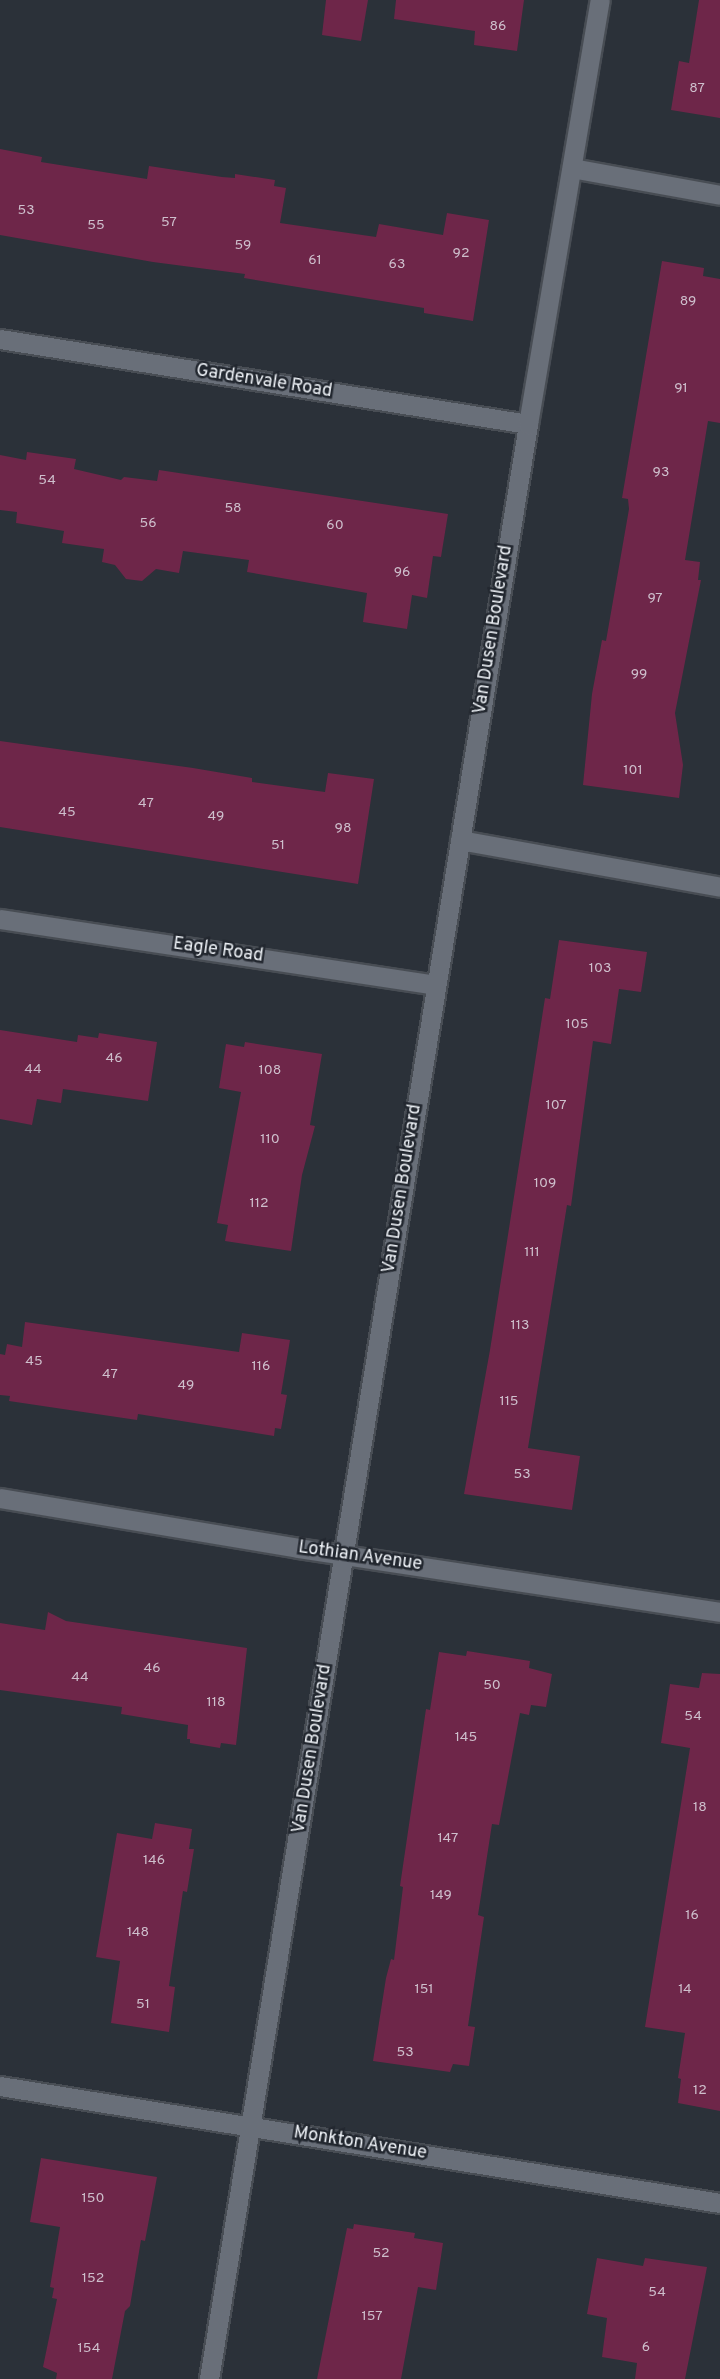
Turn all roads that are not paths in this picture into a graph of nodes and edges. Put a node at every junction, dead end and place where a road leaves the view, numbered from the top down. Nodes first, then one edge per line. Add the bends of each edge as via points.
1 (600, 0) edge
2 (572, 168) junction
3 (720, 195) edge
4 (0, 339) edge
5 (528, 424) junction
6 (460, 840) junction
7 (720, 887) edge
8 (0, 919) edge
9 (436, 985) junction
10 (0, 1498) edge
11 (344, 1555) junction
12 (720, 1612) edge
13 (0, 2085) edge
14 (252, 2126) junction
15 (720, 2203) edge
16 (209, 2379) edge

1 - 2 street, Van Dusen Boulevard
2 - 3 street
2 - 5 street, Van Dusen Boulevard
4 - 5 street, Gardenvale Road
5 - 6 street, Van Dusen Boulevard
6 - 7 street
6 - 9 street, Van Dusen Boulevard
8 - 9 street, Eagle Road
9 - 11 street, Van Dusen Boulevard
10 - 11 street, Lothian Avenue
11 - 12 street, Lothian Avenue
11 - 14 street, Van Dusen Boulevard
13 - 14 street, Monkton Avenue
14 - 15 street, Monkton Avenue
14 - 16 street, Van Dusen Boulevard

